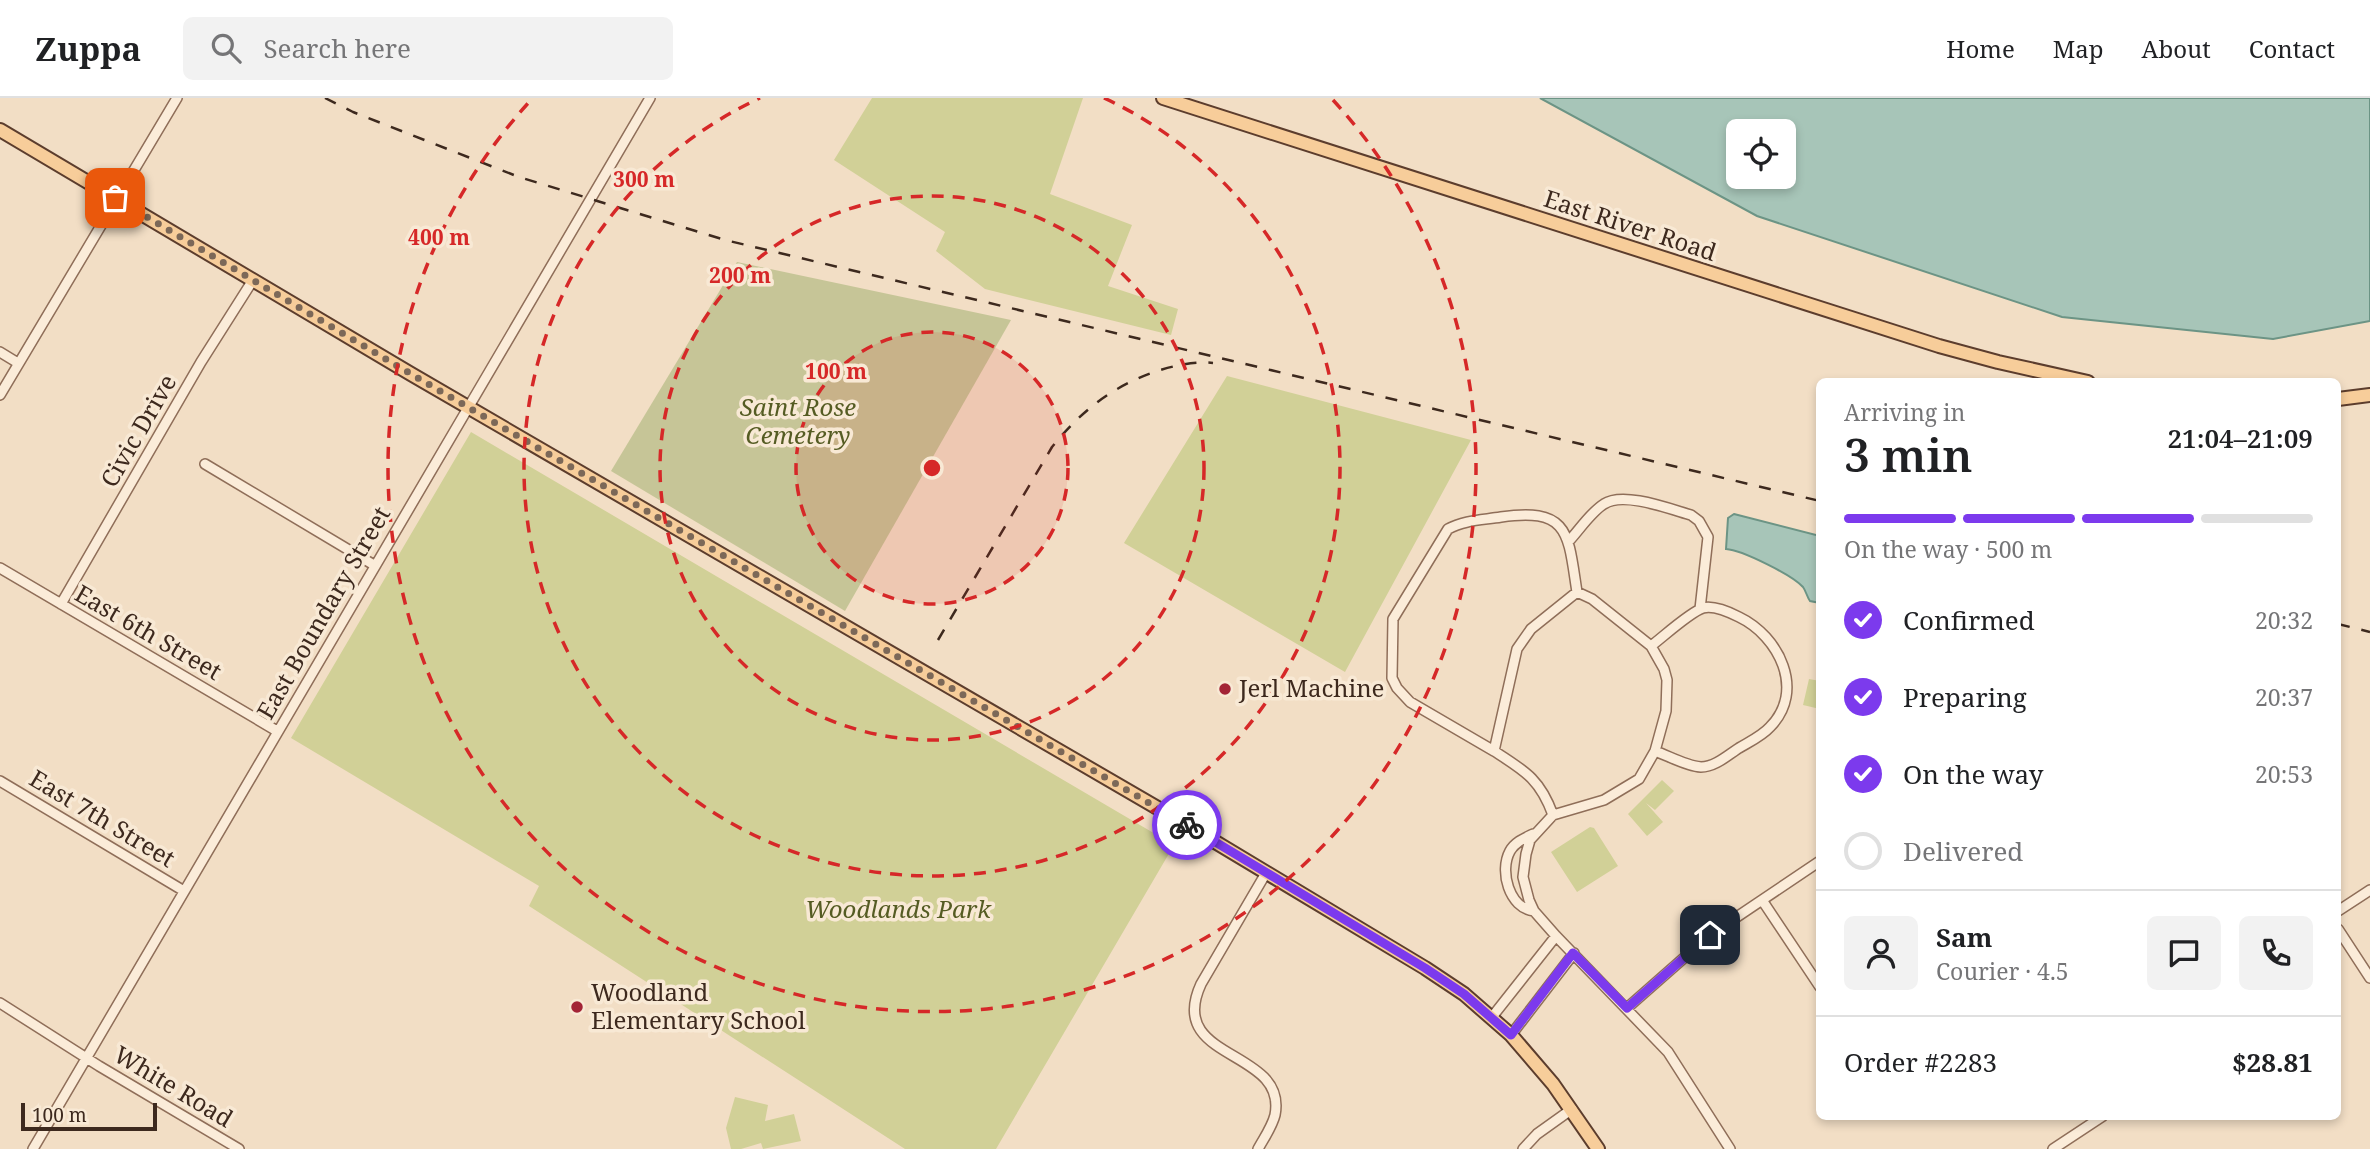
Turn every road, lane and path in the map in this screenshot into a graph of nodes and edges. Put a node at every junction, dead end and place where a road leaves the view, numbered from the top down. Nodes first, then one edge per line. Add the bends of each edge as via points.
1 (177, 98) edge
2 (650, 98) edge
3 (1163, 98) edge
4 (0, 130) edge
5 (115, 198) junction
6 (253, 280) junction
7 (0, 352) edge
8 (18, 363) junction
9 (2070, 378) edge
10 (0, 395) edge
11 (2370, 395) edge
12 (2341, 398) edge
13 (468, 407) junction
14 (205, 464) dead end
15 (1569, 541) junction
16 (374, 565) junction
17 (0, 568) edge
18 (1577, 592) junction
19 (61, 604) junction
20 (1700, 609) junction
21 (1651, 646) junction
22 (277, 731) junction
23 (1494, 751) junction
24 (1655, 751) junction
25 (0, 781) edge
26 (1553, 815) junction
27 (1535, 834) junction
28 (1816, 865) edge
29 (1266, 873) junction
30 (2370, 890) edge
31 (184, 891) junction
32 (1762, 900) junction
33 (2341, 909) edge
34 (1534, 911) junction
35 (2341, 934) edge
36 (1556, 936) junction
37 (1573, 953) junction
38 (2370, 978) edge
39 (1816, 981) edge
40 (0, 1003) edge
41 (1627, 1008) junction
42 (1492, 1017) junction
43 (1511, 1035) junction
44 (87, 1057) junction
45 (1572, 1109) junction
46 (2091, 1120) edge
47 (33, 1149) edge
48 (239, 1149) edge
49 (1258, 1149) edge
50 (1523, 1149) edge
51 (1598, 1149) edge
52 (1730, 1149) edge
53 (2053, 1149) edge

1 - 5 street
2 - 13 street, East Boundary Street
3 - 9 main road, East River Road via 1939,346
4 - 5 main road
5 - 6 main road
5 - 8 street
6 - 13 main road
6 - 19 street, Civic Drive
7 - 8 street
8 - 10 street
11 - 12 main road
13 - 16 street, East Boundary Street
13 - 29 main road
14 - 16 street
15 - 18 street
15 - 20 street via 1611,500 1631,500 1691,515 1708,537
15 - 23 street via 1556,524 1536,514 1455,526 1448,530 1393,620 1392,678 1397,688 1410,702
16 - 22 street, East Boundary Street
17 - 19 street, East 6th Street
18 - 21 street
18 - 23 street via 1531,629 1517,649
19 - 22 street, East 6th Street
20 - 21 street
20 - 24 street via 1711,607 1745,620 1777,649 1785,670 1783,707 1770,729 1711,766 1694,766
21 - 24 street via 1664,669 1668,692
22 - 31 street, East Boundary Street
23 - 26 street via 1526,771 1545,793
24 - 26 street via 1639,779 1622,790
25 - 31 street, East 7th Street
26 - 27 street
27 - 34 street via 1523,865
27 - 34 street via 1514,845 1507,870 1513,899
28 - 32 street
29 - 42 main road via 1425,968
29 - 49 street via 1194,1003 1195,1020 1211,1043 1255,1069 1272,1090 1274,1116
30 - 33 street
31 - 44 street, East Boundary Street
32 - 39 street
32 - 41 street via 1688,952
34 - 36 street
35 - 38 street
36 - 37 street
36 - 42 street
37 - 41 street
37 - 43 street
40 - 44 street, White Road
41 - 52 street via 1668,1052
42 - 43 main road
43 - 45 main road
44 - 47 street, East Boundary Street
44 - 48 street, White Road
45 - 50 street
45 - 51 main road
46 - 53 street

